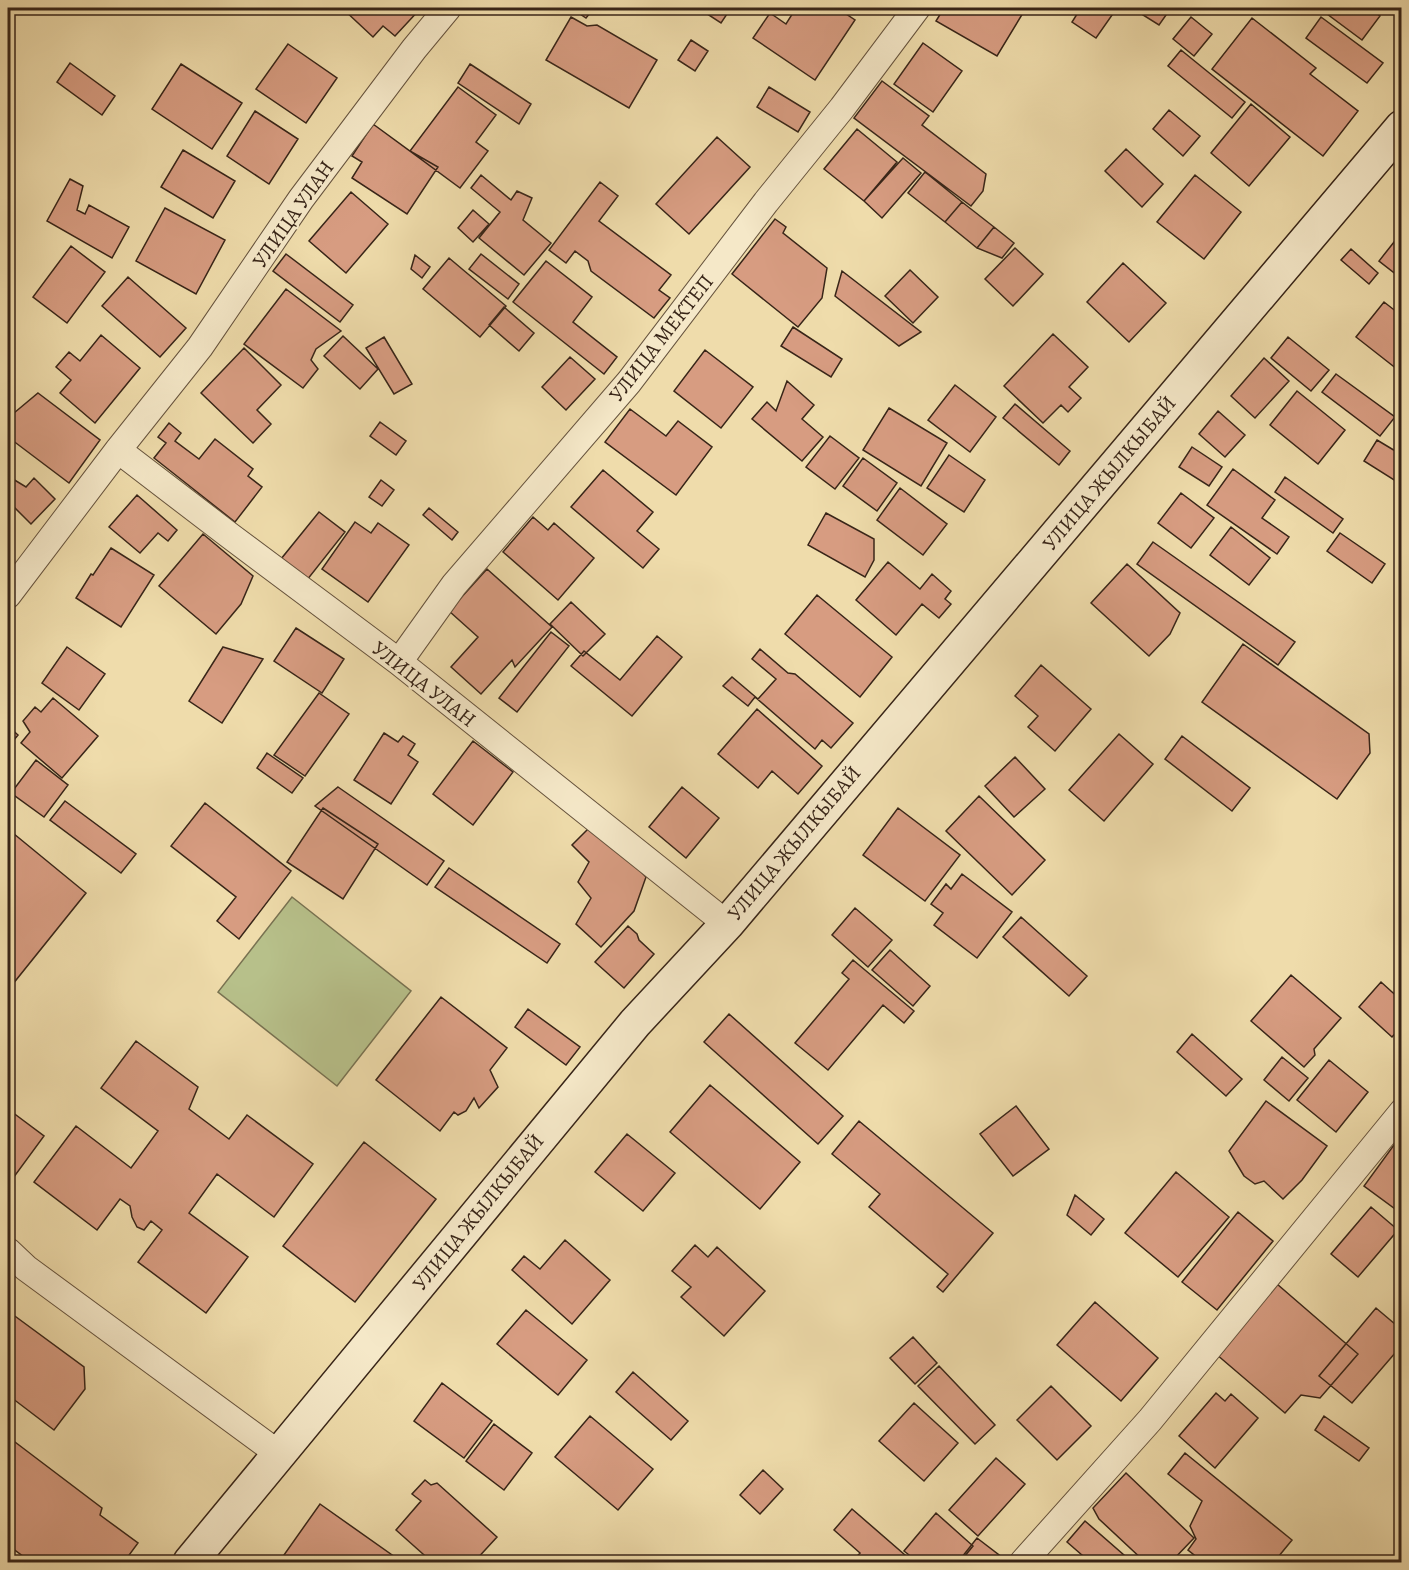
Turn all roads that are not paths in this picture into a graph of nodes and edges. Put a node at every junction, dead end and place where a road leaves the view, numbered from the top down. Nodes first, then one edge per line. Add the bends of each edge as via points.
1 (448, 8) edge
2 (917, 8) edge
3 (1401, 127) edge
4 (118, 450) junction
5 (8, 595) edge
6 (399, 662) junction
7 (727, 924) junction
8 (1401, 1112) edge
9 (8, 1251) edge
10 (279, 1454) junction
11 (190, 1563) edge
12 (1023, 1563) edge

1 - 4 street, УЛИЦА УЛАН via 301,199 200,347
2 - 6 street, УЛИЦА МЕКТЕП via 629,382 454,585
3 - 7 street, УЛИЦА ЖЫЛКЫБАЙ
4 - 5 street, УЛИЦА УЛАН
4 - 6 street, УЛИЦА УЛАН
6 - 7 street, УЛИЦА УЛАН
7 - 10 street, УЛИЦА ЖЫЛКЫБАЙ via 634,1023
8 - 12 street via 1150,1420
9 - 10 street
10 - 11 street, УЛИЦА ЖЫЛКЫБАЙ

